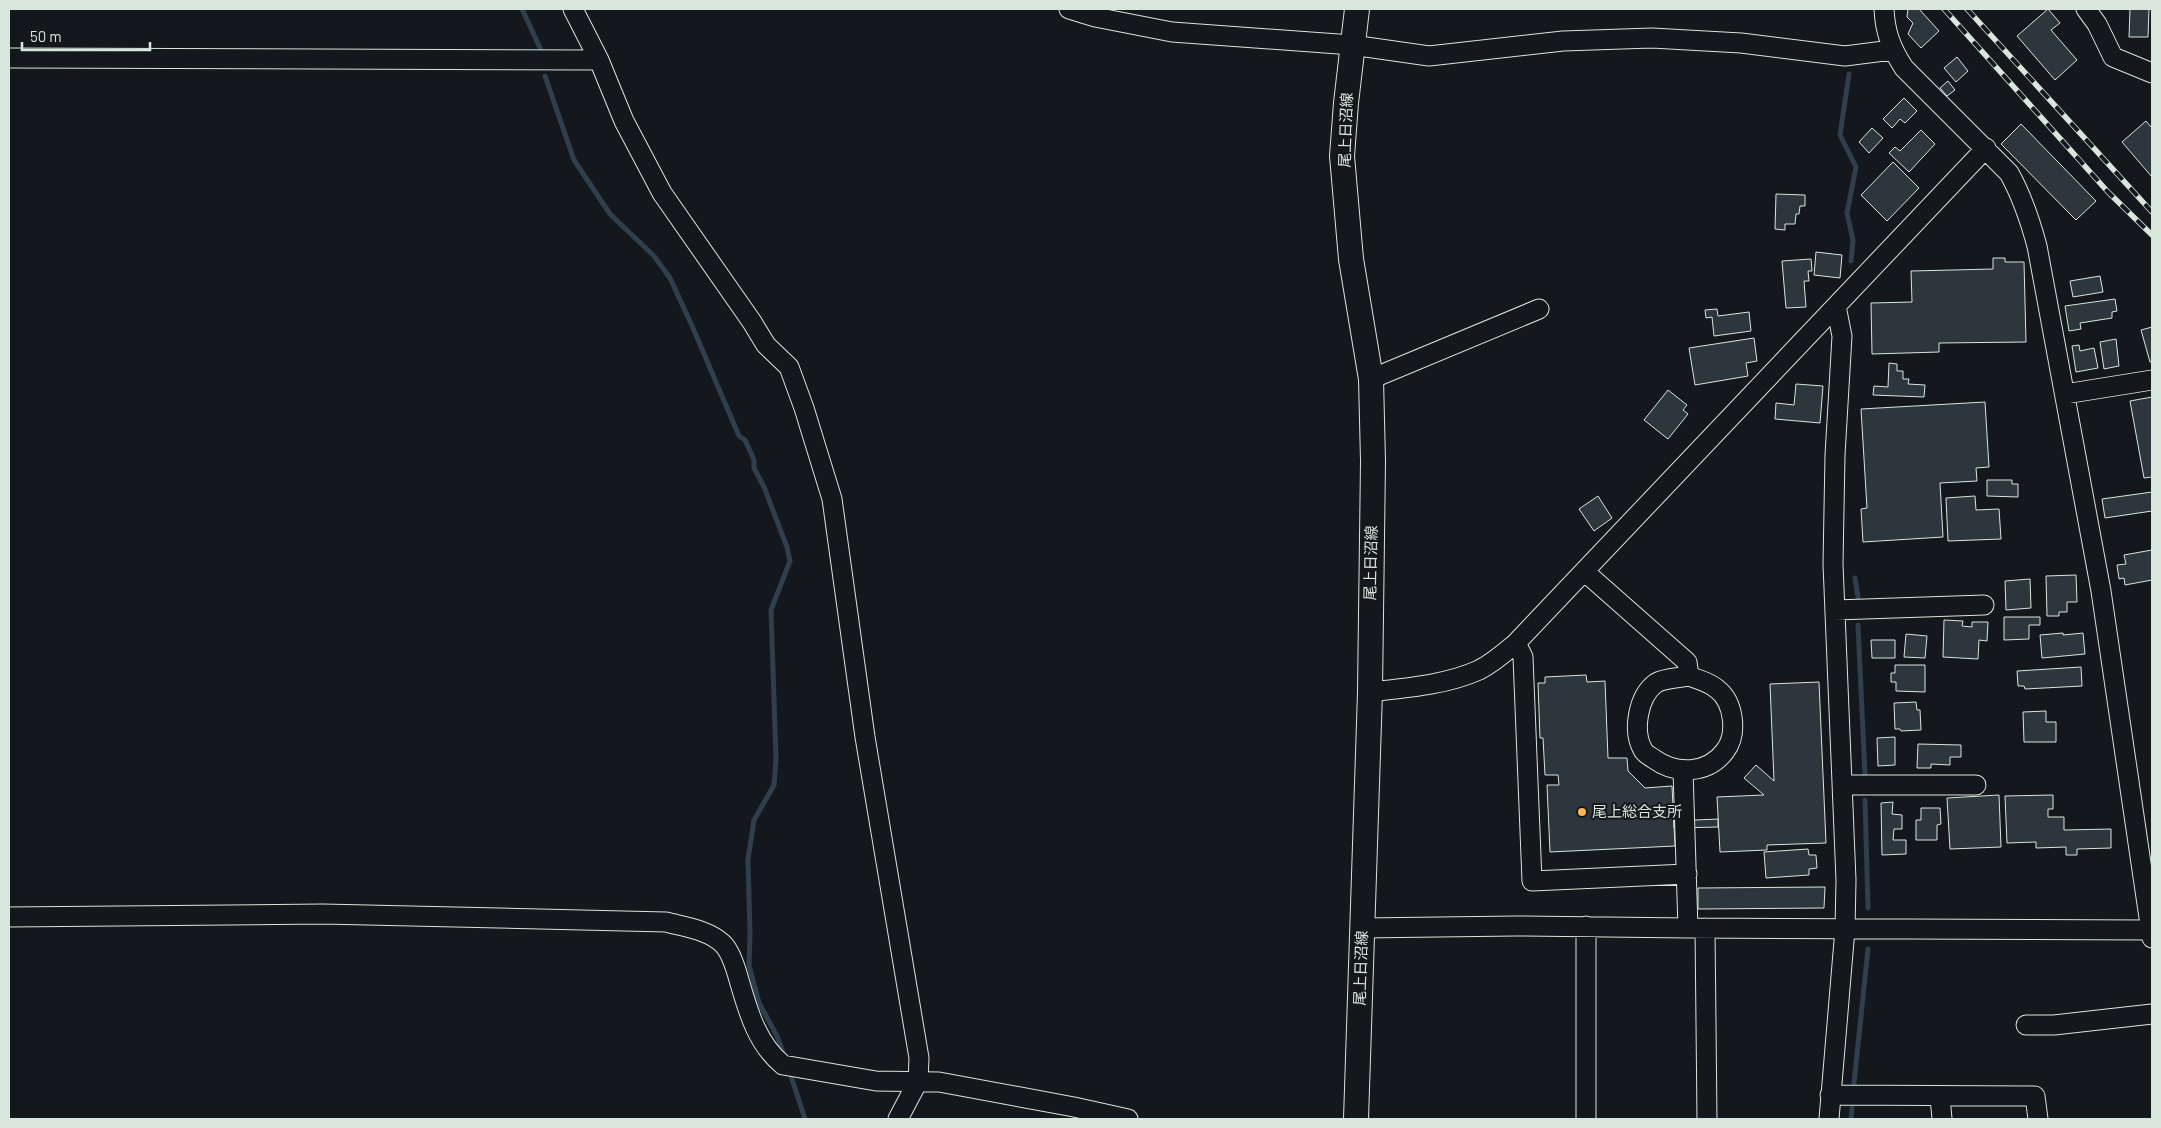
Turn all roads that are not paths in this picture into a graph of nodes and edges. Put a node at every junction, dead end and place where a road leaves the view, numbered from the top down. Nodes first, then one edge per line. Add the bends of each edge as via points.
1 (573, 9) edge
2 (1069, 9) edge
3 (1357, 9) edge
4 (1884, 9) edge
5 (2086, 9) edge
6 (1352, 45) junction
7 (1892, 50) junction
8 (9, 58) edge
9 (599, 60) junction
10 (2152, 73) edge
11 (1986, 148) junction
12 (1836, 306) junction
13 (1539, 309) dead end
14 (1371, 379) junction
15 (2152, 380) edge
16 (2065, 394) junction
17 (1585, 572) junction
18 (1984, 605) dead end
19 (1835, 610) junction
20 (1516, 643) junction
21 (1689, 676) junction
22 (1370, 692) junction
23 (1682, 771) junction
24 (1843, 785) junction
25 (1976, 785) dead end
26 (1687, 874) junction
27 (9, 917) edge
28 (1586, 926) junction
29 (1362, 928) junction
30 (1697, 928) junction
31 (1845, 929) junction
32 (2151, 934) edge
33 (2152, 1014) edge
34 (2026, 1025) dead end
35 (918, 1081) junction
36 (1830, 1095) junction
37 (1940, 1097) junction
38 (898, 1119) edge
39 (1128, 1119) edge
40 (1356, 1119) edge
41 (1586, 1119) edge
42 (1707, 1119) edge
43 (1828, 1119) edge
44 (1942, 1119) edge
45 (2038, 1119) edge

1 - 9 street
2 - 6 street via 1172,32
3 - 6 main road, 尾上日沼線
4 - 7 street
5 - 10 street via 2113,57
6 - 7 street via 1429,56 1563,41 1652,38 1741,43 1845,56
6 - 14 main road, 尾上日沼線 via 1342,156 1351,259
7 - 11 street via 1916,80
8 - 9 street
9 - 35 street via 624,121 662,193 766,346 789,367 817,449 832,499 840,548 865,737 919,1058
11 - 12 street
11 - 16 street via 2009,173 2029,217
12 - 17 street
12 - 19 street via 1842,336 1833,494
13 - 14 street
14 - 22 main road, 尾上日沼線
15 - 16 street
16 - 32 street via 2101,591
17 - 20 street
17 - 21 street via 1687,662
18 - 19 street
19 - 24 street
20 - 22 street via 1498,659 1478,670 1418,686
20 - 26 street via 1523,657 1532,881
21 - 23 street via 1719,690 1730,707 1733,720 1731,744 1722,755 1703,768
21 - 23 street via 1656,683 1638,714 1638,740 1643,752 1663,766
22 - 29 main road, 尾上日沼線
23 - 26 street
24 - 25 street
24 - 31 street
26 - 30 street
27 - 35 street via 323,914 666,922 699,930 724,945 759,1035 772,1056 783,1065 876,1081
28 - 29 street
28 - 30 street
28 - 41 street
29 - 40 main road, 尾上日沼線
30 - 31 street
30 - 42 street
31 - 32 street
31 - 36 street
33 - 34 street
35 - 38 street
35 - 39 street via 1074,1106
36 - 37 street
36 - 43 street
37 - 44 street
37 - 45 street via 2036,1096

